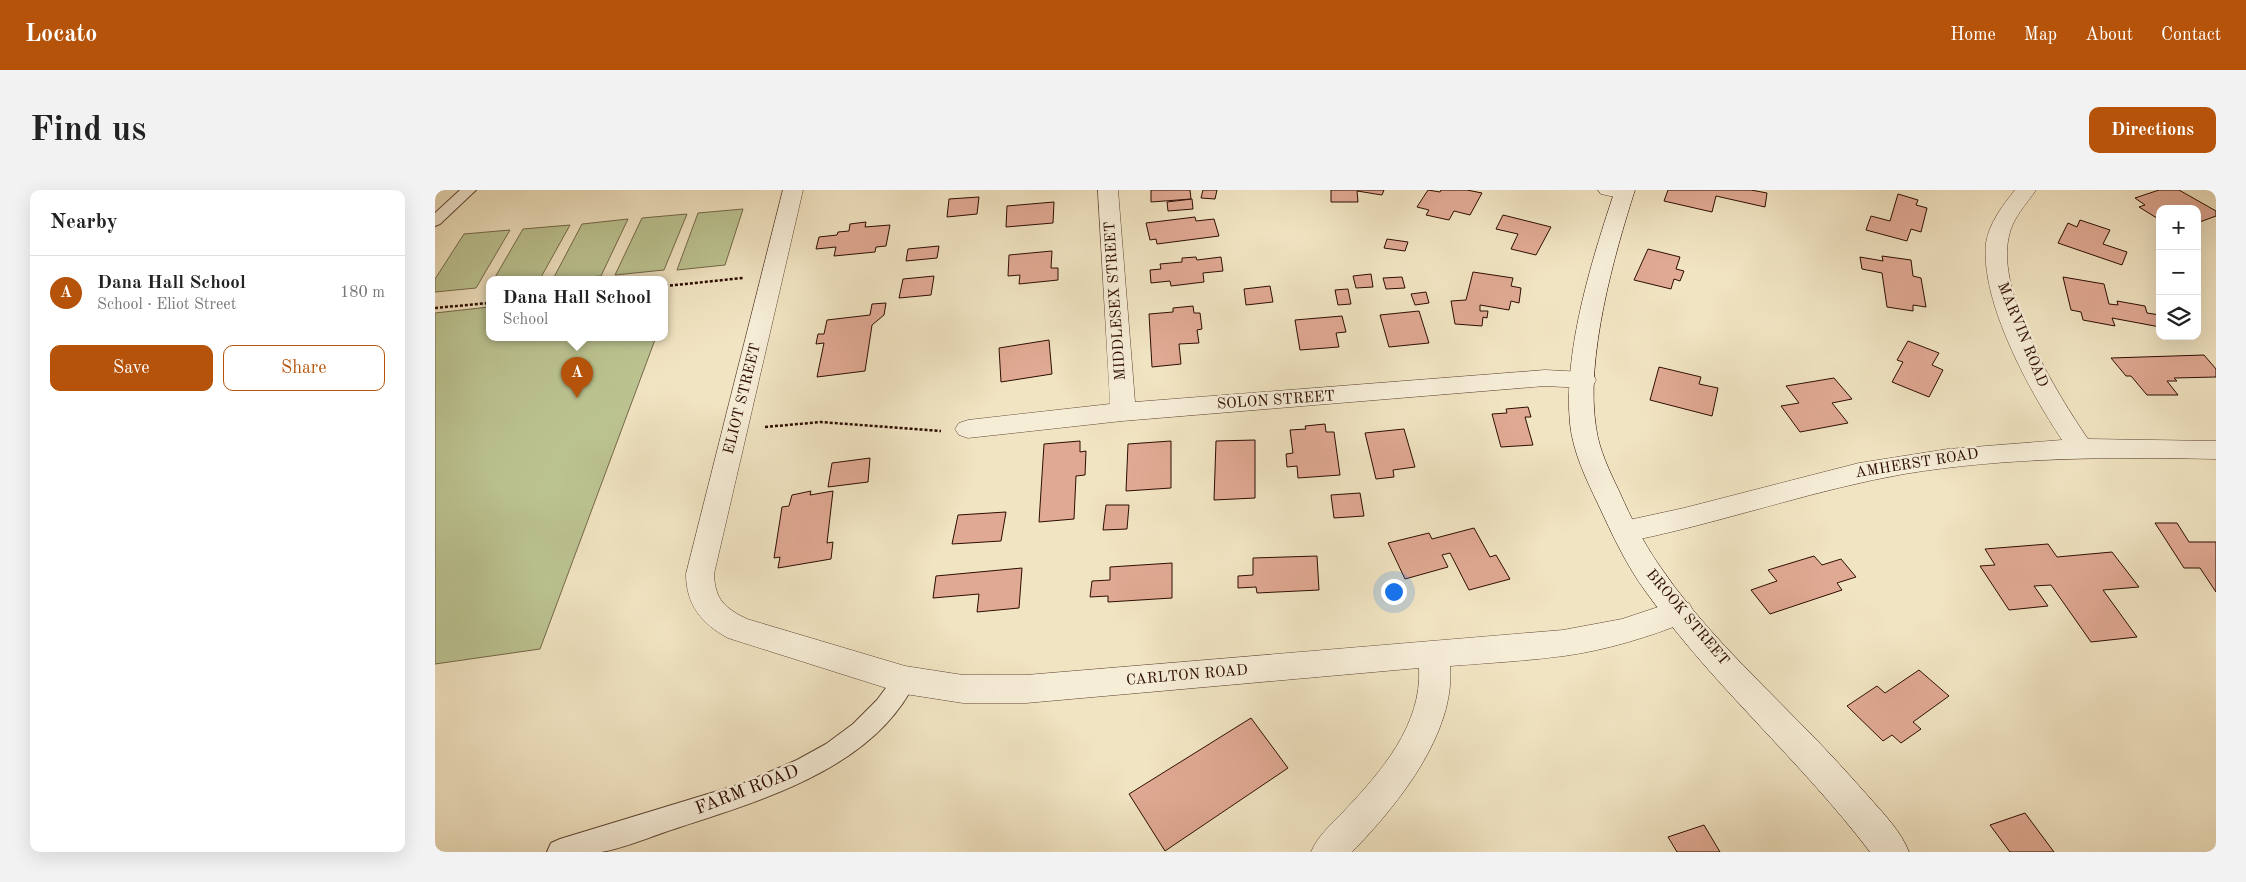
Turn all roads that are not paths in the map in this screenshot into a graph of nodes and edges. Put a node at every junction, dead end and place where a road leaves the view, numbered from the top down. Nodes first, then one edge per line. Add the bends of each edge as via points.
1 (469, 190) edge
2 (793, 190) edge
3 (1108, 190) edge
4 (2026, 190) edge
5 (1619, 191) edge
6 (435, 221) edge
7 (1584, 380) junction
8 (1122, 412) junction
9 (968, 429) road end
10 (2080, 448) junction
11 (2216, 450) edge
12 (1625, 531) junction
13 (707, 607) joint
14 (1679, 612) junction
15 (1433, 655) junction
16 (905, 680) junction
17 (560, 852) edge
18 (1328, 852) edge
19 (1893, 852) edge

1 - 6 lane
2 - 13 street, ELIOT STREET via 700,574 702,596
3 - 8 street, MIDDLESEX STREET
4 - 10 street, MARVIN ROAD via 2001,230 1996,253 1999,277 2014,324 2048,398
5 - 7 street, BROOK STREET via 1597,291
7 - 8 street, SOLON STREET via 1545,378
7 - 12 street, BROOK STREET via 1582,420 1586,438 1600,479
8 - 9 street, SOLON STREET
10 - 11 street, AMHERST ROAD
10 - 12 street, AMHERST ROAD via 1960,455 1885,468 1802,486 1679,521
12 - 14 street, BROOK STREET via 1655,583
13 - 16 street, CARLTON ROAD via 715,616 739,629
14 - 15 street, CARLTON ROAD via 1637,628 1593,638
14 - 19 street, BROOK STREET
15 - 16 street, CARLTON ROAD via 1026,690 963,689
15 - 18 street via 1435,691 1423,728 1373,804
16 - 17 lane, FARM ROAD via 880,716 858,735 802,771 744,796

